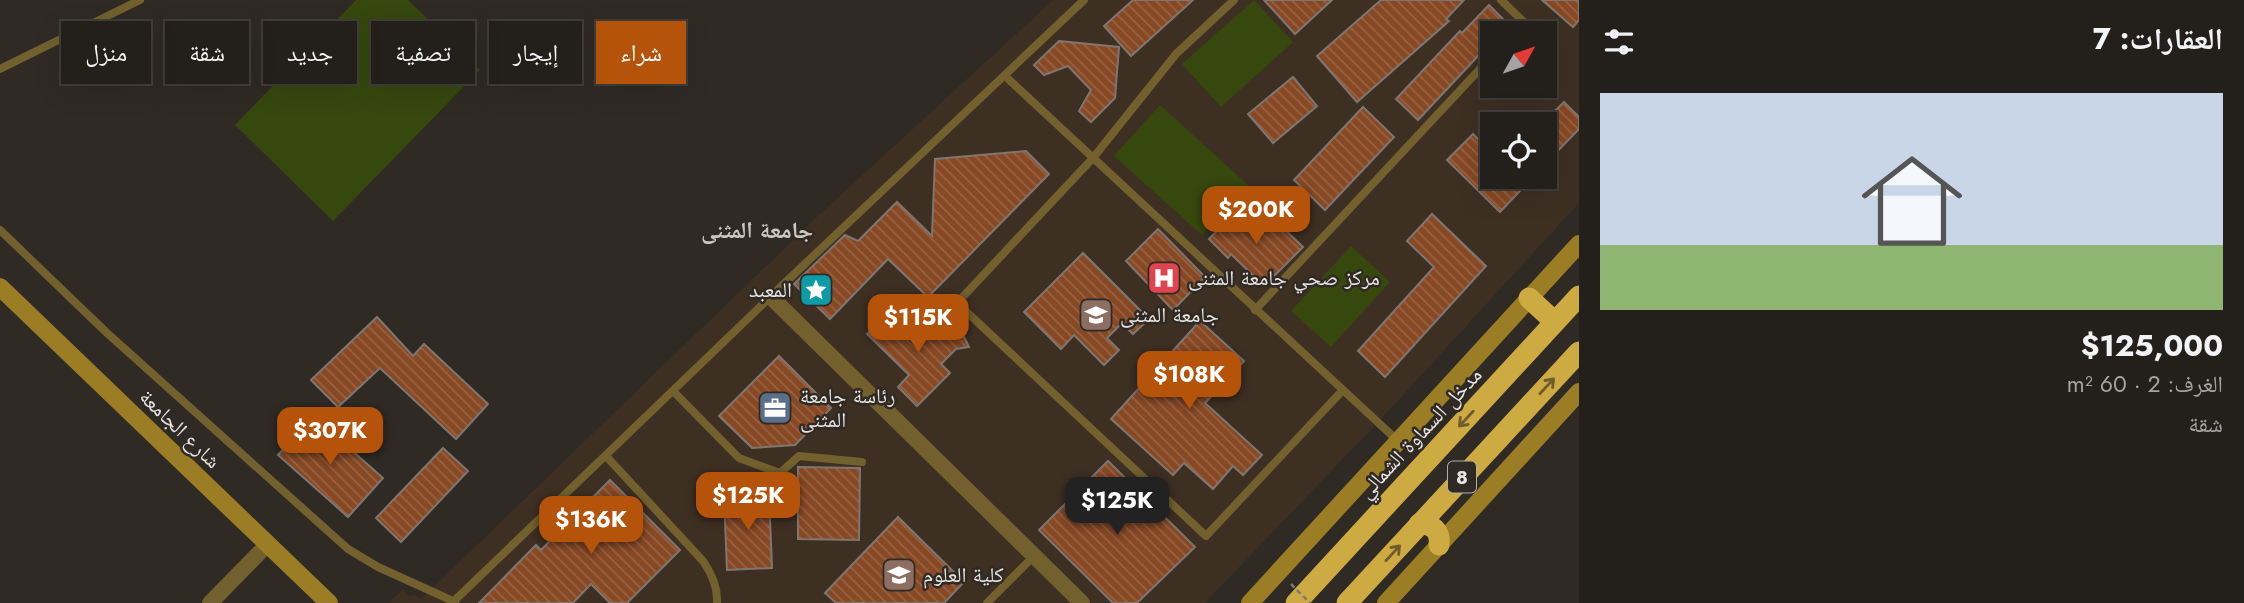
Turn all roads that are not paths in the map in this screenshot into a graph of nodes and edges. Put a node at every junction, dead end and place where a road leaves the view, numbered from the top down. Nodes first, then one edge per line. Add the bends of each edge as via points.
1 (140, 0) edge
2 (1084, 0) edge
3 (1234, 0) edge
4 (1501, 0) edge
5 (1523, 21) edge
6 (0, 69) edge
7 (1480, 69) edge
8 (1005, 76) junction
9 (1093, 158) junction
10 (0, 230) edge
11 (1579, 244) edge
12 (0, 287) edge
13 (1579, 296) edge
14 (771, 297) junction
15 (1529, 298) junction
16 (0, 300) edge
17 (1255, 310) junction
18 (1555, 322) junction
19 (1579, 352) edge
20 (673, 391) junction
21 (1342, 391) junction
22 (1579, 392) edge
23 (1398, 441) junction
24 (606, 457) junction
25 (862, 462) dead end
26 (780, 473) junction
27 (782, 495) dead end
28 (1445, 530) junction
29 (260, 552) junction
30 (1034, 556) junction
31 (1294, 594) edge
32 (454, 602) edge
33 (210, 603) edge
34 (313, 603) edge
35 (329, 603) edge
36 (717, 603) edge
37 (987, 603) edge
38 (1082, 603) edge
39 (1250, 603) edge
40 (1347, 603) edge
41 (1386, 603) edge

1 - 6 lane
2 - 8 lane
3 - 9 lane via 1176,54
4 - 5 lane
7 - 17 lane
8 - 9 lane
8 - 14 lane
9 - 17 lane
9 - 21 lane via 957,303 1196,527 1206,536
10 - 32 lane via 348,550
11 - 15 main road
12 - 35 main road, شارع الجامعة
13 - 18 highway, مدخل السماوة الشمالي / 8
14 - 20 lane
14 - 30 street
15 - 18 highway
15 - 23 main road
16 - 29 main road
17 - 21 lane
18 -> 31 highway, مدخل السماوة الشمالي / 8
28 -> 19 highway, 8
20 - 24 lane
20 - 26 lane via 739,458
21 - 23 lane
22 - 28 main road
23 - 39 main road
24 - 32 lane
24 - 36 lane via 703,561 712,574
25 - 26 lane via 799,456
26 - 27 lane
40 -> 28 highway, 8 via 1419,524
28 - 41 main road
29 - 33 street
29 - 34 main road
30 - 37 lane
30 - 38 street

